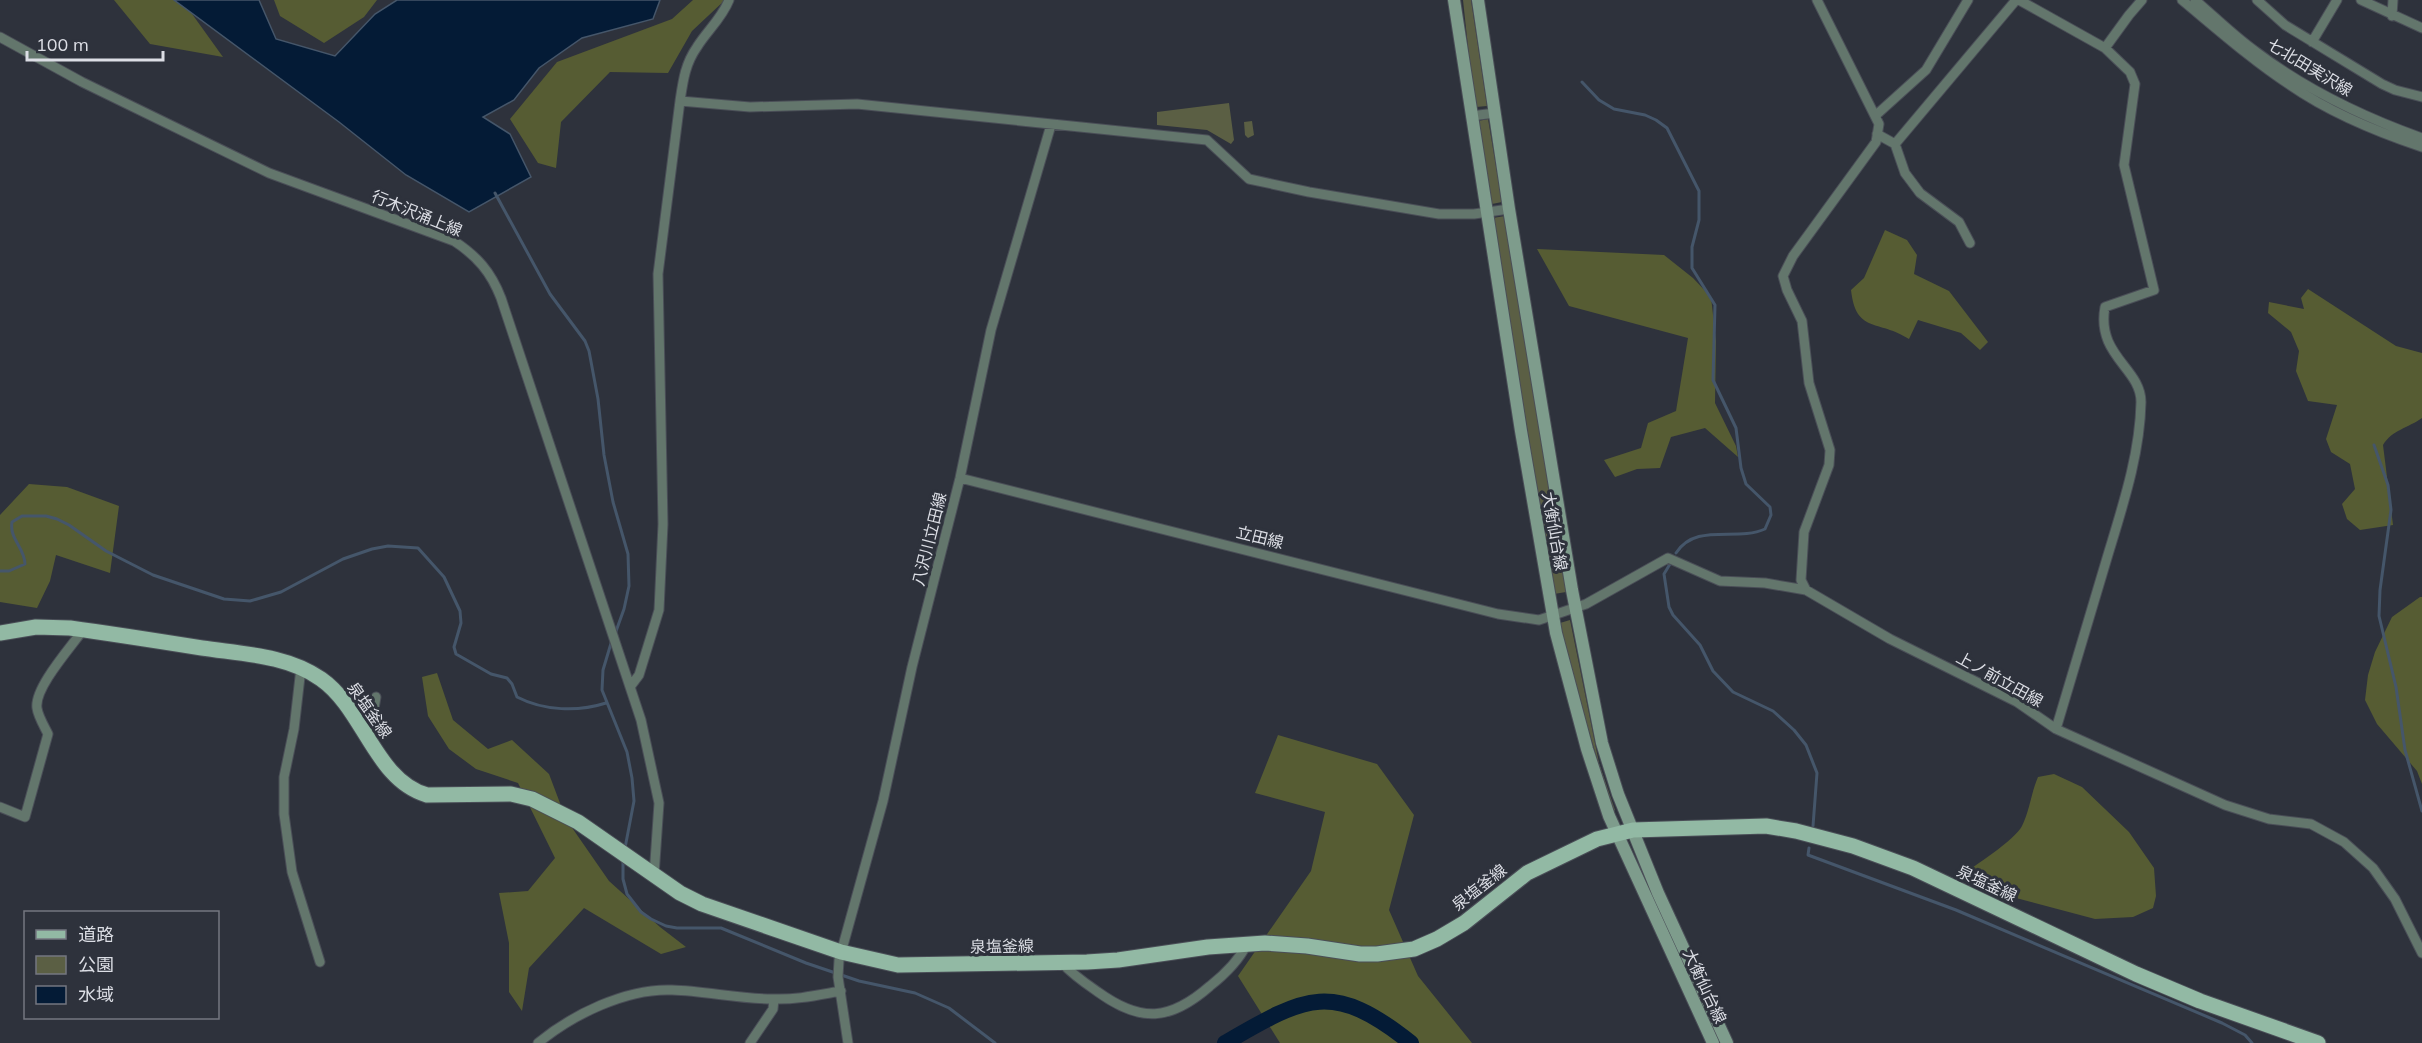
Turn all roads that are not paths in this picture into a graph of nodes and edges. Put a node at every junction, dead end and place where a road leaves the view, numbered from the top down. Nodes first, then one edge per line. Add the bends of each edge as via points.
1 (729, 0) edge
2 (1454, 0) edge
3 (1478, 0) edge
4 (1817, 0) edge
5 (1968, 0) edge
6 (2017, 0) edge
7 (2142, 0) edge
8 (2182, 0) edge
9 (2195, 0) edge
10 (2257, 0) edge
11 (2337, 0) edge
12 (2361, 0) edge
13 (2393, 0) edge
14 (2392, 16) junction
15 (2422, 28) edge
16 (0, 37) edge
17 (2312, 42) junction
18 (2105, 48) junction
19 (2422, 97) edge
20 (680, 101) junction
21 (1495, 113) junction
22 (1471, 116) junction
23 (1875, 116) junction
24 (1051, 125) junction
25 (1877, 134) junction
26 (2422, 138) edge
27 (1895, 144) junction
28 (2422, 147) edge
29 (1509, 209) junction
30 (1486, 213) junction
31 (1970, 243) dead end
32 (960, 478) junction
33 (1806, 590) junction
34 (1575, 609) junction
35 (1552, 616) junction
36 (83, 630) junction
37 (0, 633) edge
38 (301, 668) junction
39 (630, 687) junction
40 (376, 697) dead end
41 (2056, 729) junction
42 (369, 737) junction
43 (0, 807) edge
44 (1633, 830) junction
45 (1616, 833) junction
46 (654, 876) junction
47 (1247, 944) junction
48 (2422, 952) edge
49 (840, 956) junction
50 (320, 962) dead end
51 (1062, 963) junction
52 (840, 988) junction
53 (774, 999) junction
54 (538, 1043) edge
55 (750, 1043) edge
56 (848, 1043) edge
57 (1713, 1043) edge
58 (1727, 1043) edge
59 (2318, 1043) edge

1 - 20 street via 725,12 695,49 685,69
2 - 22 main road, 大衡仙台線
3 - 21 main road, 大衡仙台線
4 - 23 street
5 - 23 street via 1926,70
6 - 18 street
6 - 27 street
7 - 18 street
8 - 28 street via 2292,87 2358,122
9 - 26 street, 七北田実沢線 via 2254,51 2311,88 2350,109
10 - 17 street
11 - 17 street
12 - 14 street
13 - 14 street
14 - 15 street
16 - 39 street, 行木沢涌上線 via 82,82 269,173 454,241 472,253 494,280 501,298
17 - 19 street via 2382,84
18 - 41 street via 2130,72 2135,84 2124,165 2154,291 2105,307 2103,320 2108,344 2137,387 2141,400 2137,441 2127,493
20 - 24 street via 750,107 857,104
20 - 39 street via 658,274 663,524 659,610 639,675
21 - 22 street
21 - 29 main road, 大衡仙台線
22 - 30 main road, 大衡仙台線
23 - 25 street via 1879,124
24 - 30 street via 1207,140 1248,179 1439,214
24 - 32 street, 八沢川立田線 via 991,330
25 - 27 street
25 - 33 street via 1876,142 1793,255 1783,276 1802,321 1809,383 1830,450 1829,465 1804,532 1802,580
27 - 31 street via 1910,180 1920,193 1959,222
29 - 30 street
29 - 34 main road, 大衡仙台線
30 - 35 main road, 大衡仙台線
32 - 35 street, 立田線 via 1498,614 1531,620
32 - 49 street, 八沢川立田線 via 883,801
33 - 34 street, 上ノ前立田線 via 1720,581 1668,558
33 - 41 street, 上ノ前立田線 via 1890,639 2017,702
34 - 35 street, 上ノ前立田線
34 - 44 main road, 大衡仙台線 via 1602,742
35 - 45 main road, 大衡仙台線 via 1587,749
36 - 37 main road, 泉塩釜線 via 51,626
36 - 38 main road, 泉塩釜線 via 251,655
36 - 43 street via 43,686 37,702 48,734 24,817
38 - 42 main road, 泉塩釜線 via 336,692
38 - 50 street via 285,777 284,814 292,872
39 - 46 street, 行木沢涌上線 via 659,803
40 - 42 street
41 - 48 street, 上ノ前立田線 via 2225,805 2269,819 2311,824 2344,842 2373,868 2396,899
42 - 46 main road, 泉塩釜線 via 393,774 415,792 511,794 532,799 578,822
44 - 45 main road, 泉塩釜線
44 - 58 main road, 大衡仙台線
44 - 59 main road, 泉塩釜線 via 1766,826 1853,846 1913,868 2179,992
45 - 47 main road, 泉塩釜線 via 1527,873 1464,923 1414,949 1360,954 1295,945
45 - 57 main road, 大衡仙台線
46 - 49 main road, 泉塩釜線 via 702,904
47 - 51 main road, 泉塩釜線
47 - 51 street via 1217,981 1191,1003 1144,1015 1124,1010
49 - 51 main road, 泉塩釜線 via 898,964
49 - 52 street, 八沢川立田線
52 - 53 street via 794,999
52 - 56 street, 八沢川立田線
53 - 54 street via 656,990 607,1002 557,1027
53 - 55 street via 773,1009

